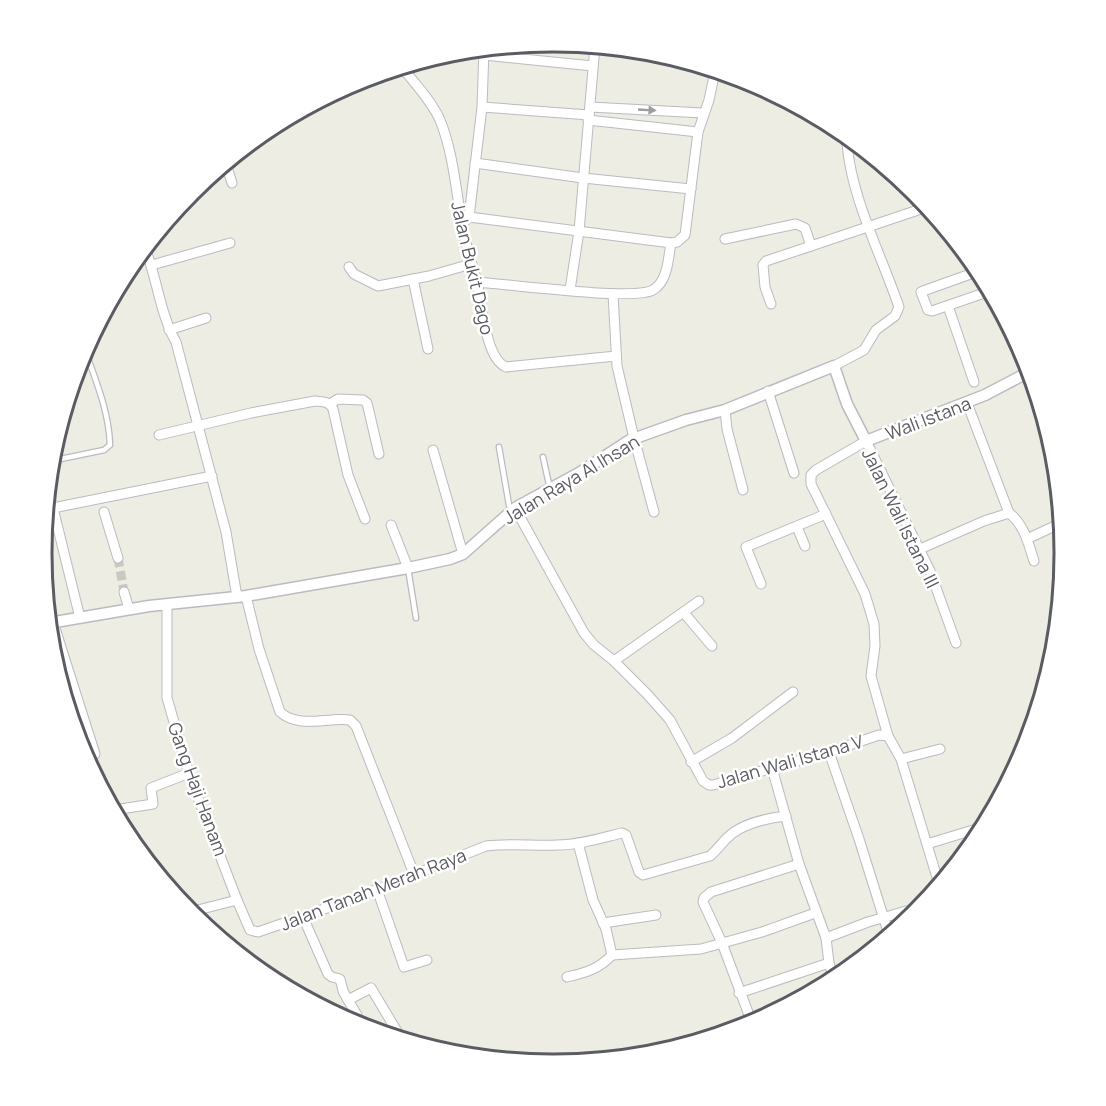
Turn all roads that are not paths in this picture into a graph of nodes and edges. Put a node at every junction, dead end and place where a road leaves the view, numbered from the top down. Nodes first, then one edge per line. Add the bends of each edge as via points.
1 (508, 55) edge
2 (594, 55) edge
3 (484, 58) edge
4 (593, 66) junction
5 (408, 74) edge
6 (713, 79) edge
7 (482, 107) junction
8 (703, 113) junction
9 (589, 114) junction
10 (698, 132) junction
11 (848, 149) edge
12 (475, 163) junction
13 (229, 172) edge
14 (583, 178) junction
15 (232, 183) dead end
16 (691, 189) junction
17 (917, 210) edge
18 (469, 217) junction
19 (462, 226) junction
20 (868, 228) junction
21 (579, 231) junction
22 (725, 239) dead end
23 (230, 243) dead end
24 (671, 243) junction
25 (811, 246) junction
26 (149, 258) edge
27 (471, 264) junction
28 (152, 265) junction
29 (349, 267) dead end
30 (969, 275) edge
31 (413, 279) junction
32 (477, 282) junction
33 (570, 290) junction
34 (614, 294) junction
35 (981, 294) edge
36 (771, 304) dead end
37 (948, 306) junction
38 (206, 318) dead end
39 (169, 330) junction
40 (428, 349) dead end
41 (616, 356) junction
42 (90, 364) edge
43 (834, 366) junction
44 (1021, 376) edge
45 (974, 382) dead end
46 (768, 391) junction
47 (967, 403) junction
48 (330, 404) junction
49 (725, 410) junction
50 (199, 426) junction
51 (159, 435) dead end
52 (632, 439) junction
53 (866, 441) junction
54 (499, 447) dead end
55 (433, 450) dead end
56 (379, 453) dead end
57 (543, 457) dead end
58 (62, 458) edge
59 (794, 473) dead end
60 (212, 476) junction
61 (550, 489) junction
62 (743, 490) dead end
63 (55, 508) edge
64 (511, 508) junction
65 (104, 512) dead end
66 (654, 512) dead end
67 (1009, 513) junction
68 (55, 514) edge
69 (826, 514) junction
70 (366, 519) dead end
71 (391, 525) dead end
72 (797, 527) junction
73 (1052, 527) edge
74 (1027, 539) junction
75 (805, 546) dead end
76 (920, 549) junction
77 (463, 554) junction
78 (118, 558) tunnel mouth
79 (1034, 561) dead end
80 (408, 568) junction
81 (761, 584) dead end
82 (124, 592) tunnel mouth
83 (242, 597) junction
84 (699, 601) dead end
85 (166, 604) junction
86 (129, 609) junction
87 (684, 613) junction
88 (80, 618) junction
89 (416, 618) dead end
90 (58, 622) edge
91 (956, 643) dead end
92 (712, 646) dead end
93 (614, 661) junction
94 (67, 670) edge
95 (793, 692) dead end
96 (888, 736) junction
97 (940, 749) dead end
98 (829, 752) junction
99 (95, 754) dead end
100 (901, 759) junction
101 (691, 762) junction
102 (772, 768) junction
103 (189, 773) junction
104 (123, 809) edge
105 (786, 816) junction
106 (969, 830) edge
107 (578, 843) junction
108 (927, 844) junction
109 (799, 864) junction
110 (414, 874) junction
111 (936, 874) edge
112 (377, 889) junction
113 (237, 900) junction
114 (201, 909) edge
115 (815, 913) junction
116 (901, 913) edge
117 (656, 915) dead end
118 (303, 917) junction
119 (883, 918) junction
120 (603, 923) junction
121 (886, 926) edge
122 (826, 938) junction
123 (722, 943) junction
124 (612, 955) junction
125 (427, 960) dead end
126 (829, 963) junction
127 (831, 969) edge
128 (567, 977) dead end
129 (740, 993) junction
130 (348, 1000) junction
131 (356, 1013) edge
132 (748, 1014) edge
133 (395, 1028) edge

1 - 4 street
2 - 4 street
3 - 7 street
4 - 9 street
5 - 19 street, Jalan Bukit Dago via 440,121
6 - 8 street
7 - 9 street
7 - 12 street
9 -> 8 street
8 - 10 street
9 - 10 street
9 - 14 street
10 - 16 street
11 - 20 street
12 - 14 street
12 - 18 street
13 - 15 street
14 - 16 street
14 - 21 street
16 - 24 street via 685,235
17 - 20 street
18 - 19 street
18 - 21 street
19 - 27 street, Jalan Bukit Dago
20 - 25 street
20 - 43 street, Jalan Raya Al Ihsan via 899,307 876,330 864,350
21 - 24 street
21 - 33 street
22 - 25 street via 796,224 805,228
23 - 28 street
24 - 34 street via 662,282 642,293
25 - 36 street via 763,265
26 - 28 street
27 - 31 street
27 - 32 street, Jalan Bukit Dago
28 - 39 street
29 - 31 street via 354,274 378,286
30 - 37 street via 921,292 929,311
31 - 40 street
32 - 33 street
32 - 41 street, Jalan Bukit Dago via 490,344 497,362 503,366
33 - 34 street
34 - 41 street
35 - 37 street
37 - 45 street
38 - 39 street
39 - 50 street via 176,342
41 - 52 street
42 - 58 lane via 110,432 110,445 104,450
43 - 46 street, Jalan Raya Al Ihsan
43 - 53 street, Wali Istana
44 - 47 street, Wali Istana
46 - 49 street, Jalan Raya Al Ihsan
46 - 59 street
47 - 53 street, Wali Istana
47 - 67 street
48 - 50 street via 315,401
48 - 56 street via 338,399 361,398 366,403
48 - 70 street via 348,475
49 - 52 street, Jalan Raya Al Ihsan
49 - 62 street
50 - 51 street
50 - 60 street
52 - 61 street, Jalan Raya Al Ihsan
52 - 66 street
53 - 69 street, Jalan Wali Istana III via 811,475 811,484
53 - 76 street, Jalan Wali Istana III
54 - 64 lane
55 - 77 street
57 - 61 lane
60 - 63 street
60 - 83 street
61 - 64 street, Jalan Raya Al Ihsan
64 - 77 street, Jalan Raya Al Ihsan
64 - 93 street, Jalan Wali Istana V via 584,633
65 - 78 street
67 - 74 street
67 - 76 street
68 - 88 street
69 - 72 street
69 - 96 street, Jalan Wali Istana III via 865,594 874,624 870,676
71 - 80 street
72 - 75 street
72 - 81 street via 746,547
73 - 74 street
74 - 79 street
76 - 91 street, Jalan Wali Istana III
77 - 80 street, Jalan Raya Al Ihsan
80 - 83 street, Jalan Raya Al Ihsan
80 - 89 lane
82 - 86 street
83 - 85 street, Jalan Raya Al Ihsan
83 - 110 street via 280,712 302,722 340,718 356,726
84 - 87 street
85 - 86 street, Jalan Raya Al Ihsan
85 - 103 street, Gang Haji Hanam via 167,698
86 - 88 street, Jalan Raya Al Ihsan
87 - 92 street
87 - 93 street
88 - 90 street, Jalan Raya Al Ihsan
93 - 101 street, Jalan Wali Istana V via 670,720
94 - 99 street
95 - 101 street via 732,738
96 - 98 street, Jalan Wali Istana V via 879,735
96 - 100 street, Jalan Wali Istana III
97 - 100 street
98 - 102 street, Jalan Wali Istana V
98 - 119 street
100 - 108 street, Jalan Wali Istana III
101 - 102 street, Jalan Wali Istana V via 709,785
102 - 105 street
103 - 104 street via 152,788 153,804
103 - 113 street, Gang Haji Hanam
105 - 107 street, Jalan Tanah Merah Raya via 737,830 710,856 643,875 624,833
105 - 109 street
106 - 108 street
107 - 110 street, Jalan Tanah Merah Raya via 486,846
107 - 120 street
108 - 111 street, Jalan Wali Istana III
109 - 115 street
109 - 123 street via 707,895 703,902
110 - 112 street, Jalan Tanah Merah Raya
112 - 118 street, Jalan Tanah Merah Raya
112 - 125 street via 404,967
113 - 114 street
113 - 118 street, Jalan Tanah Merah Raya via 250,930 258,932
115 - 122 street
115 - 123 street
116 - 119 street
117 - 120 street
118 - 130 street via 328,974 340,979
119 - 121 street
119 - 122 street
120 - 124 street
122 - 126 street
123 - 124 street via 701,949
123 - 129 street
124 - 128 street via 591,971
126 - 127 street
126 - 129 street
129 - 132 street
130 - 131 street
130 - 133 street via 371,988

